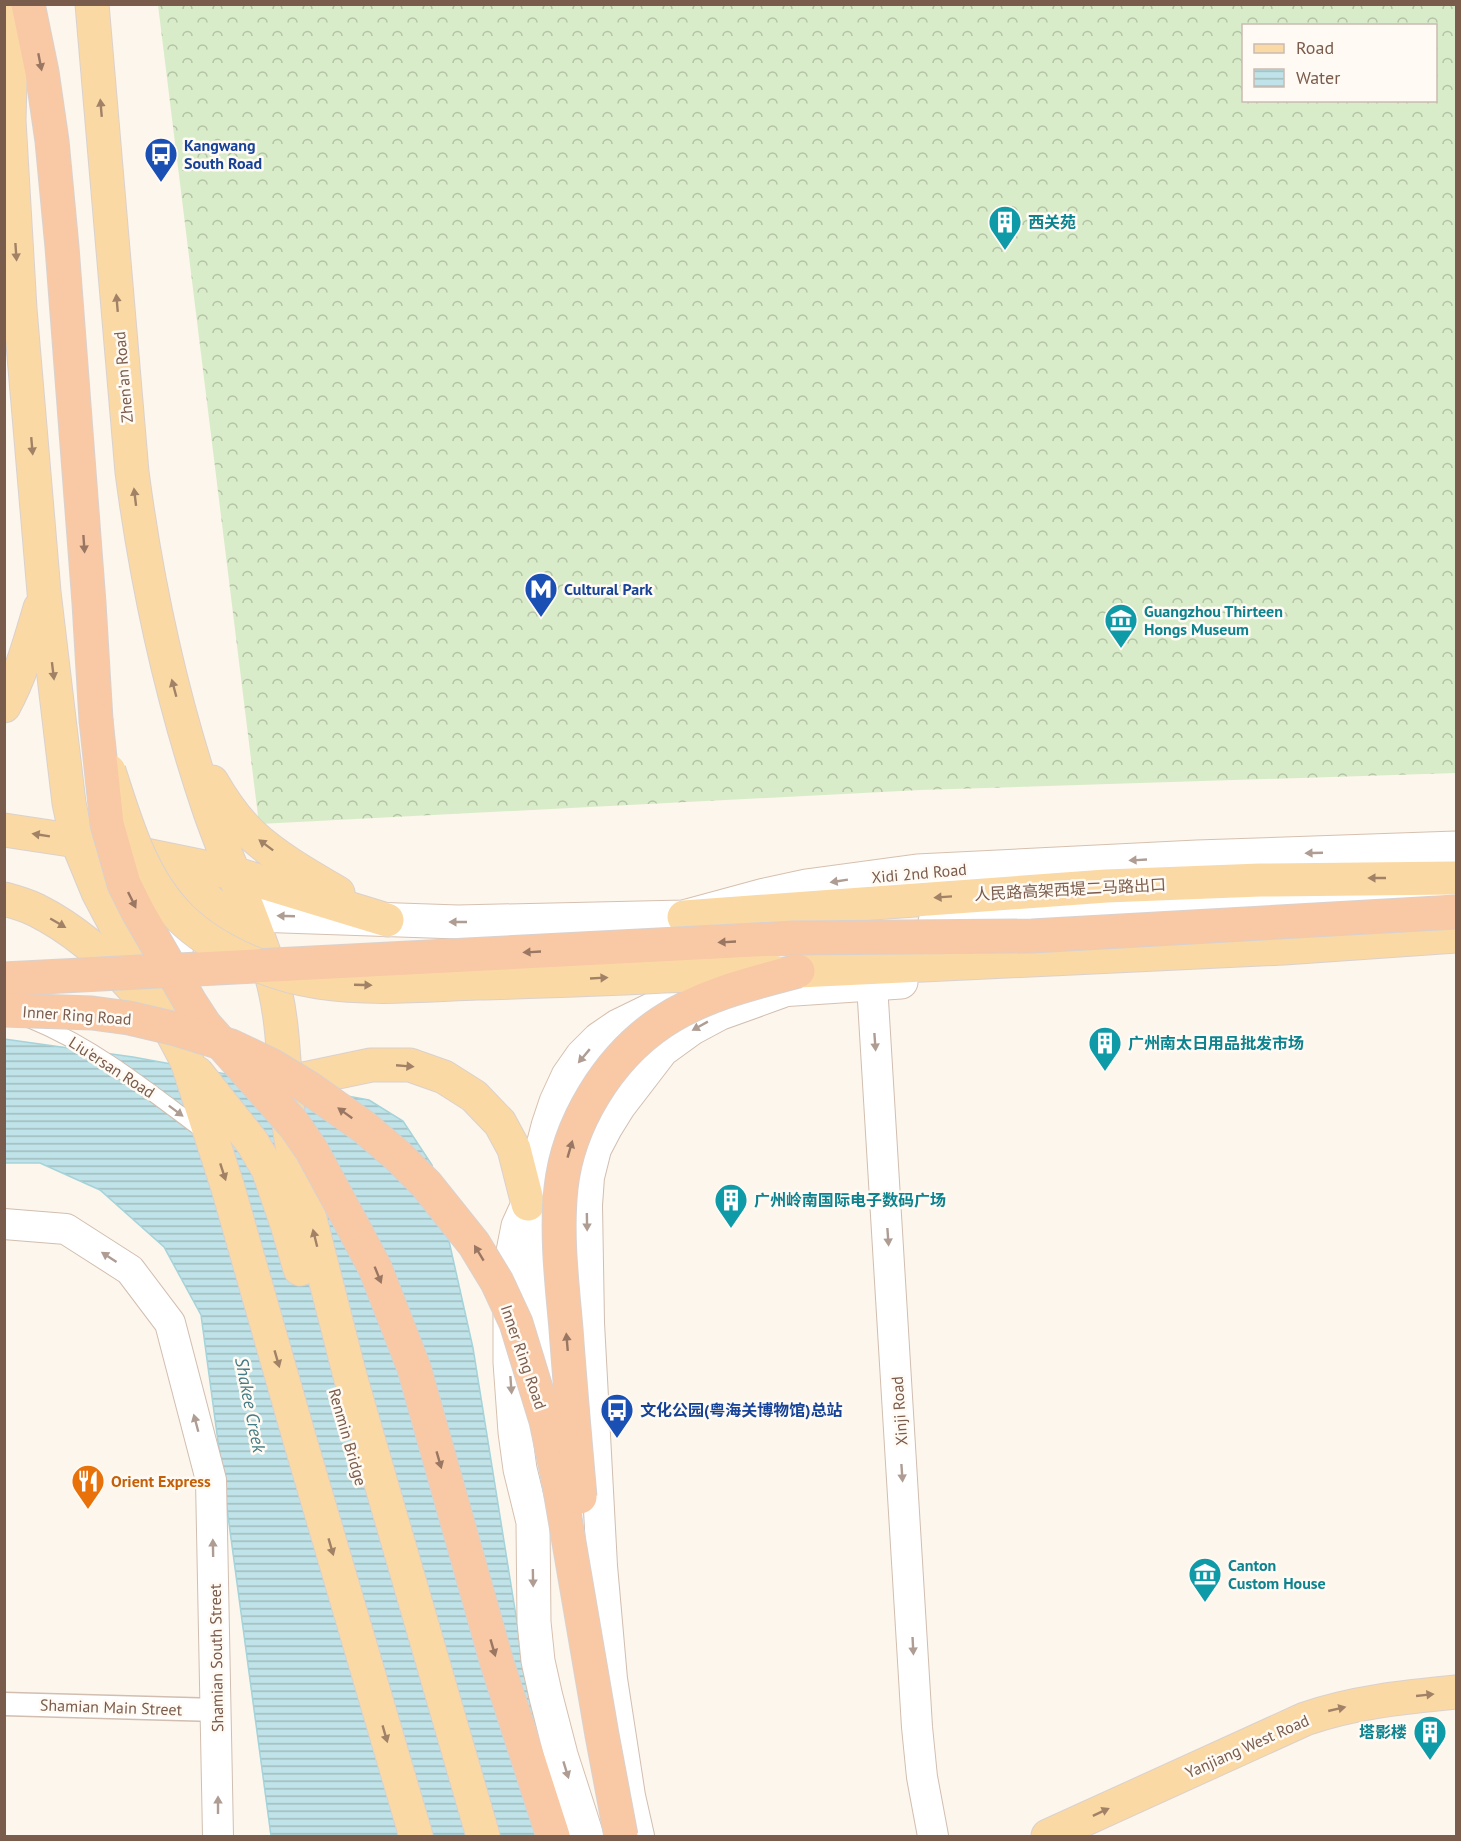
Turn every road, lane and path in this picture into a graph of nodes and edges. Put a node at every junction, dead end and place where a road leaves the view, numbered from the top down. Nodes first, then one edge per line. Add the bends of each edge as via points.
1 (12, 4) edge
2 (28, 4) edge
3 (92, 4) edge
4 (44, 592) junction
5 (4, 706) edge
6 (96, 720) junction
7 (189, 744) junction
8 (4, 830) edge
9 (77, 841) junction
10 (1456, 848) edge
11 (233, 873) junction
12 (1456, 878) edge
13 (1456, 890) edge
14 (1417, 898) junction
15 (4, 899) edge
16 (1456, 912) edge
17 (236, 914) junction
18 (684, 917) junction
19 (387, 920) junction
20 (1456, 920) edge
21 (1456, 936) edge
22 (1456, 949) edge
23 (261, 966) junction
24 (4, 968) edge
25 (4, 979) edge
26 (795, 980) junction
27 (872, 984) junction
28 (4, 1010) edge
29 (187, 1061) junction
30 (285, 1083) junction
31 (215, 1122) junction
32 (528, 1204) junction
33 (351, 1223) junction
34 (4, 1224) edge
35 (1456, 1692) edge
36 (4, 1704) edge
37 (217, 1710) junction
38 (602, 1735) junction
39 (413, 1832) edge
40 (218, 1836) edge
41 (465, 1836) edge
42 (483, 1836) edge
43 (553, 1836) edge
44 (587, 1836) edge
45 (621, 1836) edge
46 (639, 1836) edge
47 (933, 1836) edge
48 (1048, 1836) edge

1 -> 4 main road via 9,120 14,224
2 -> 6 highway via 52,141
7 -> 3 main road, Zhen'an Road via 153,601 138,519
4 - 5 main road via 14,688
4 -> 9 main road
6 - 23 main road, bridge via 126,825 143,866 163,896 206,938
6 -> 33 highway, bridge via 107,824 124,884 138,912 205,1025 312,1150
7 - 11 main road, Renmin Bridge
19 -> 7 main road via 251,835 223,801
9 -> 8 main road
9 - 11 main road
9 - 17 main road via 149,856
9 - 29 main road via 98,892
10 -> 18 main road, Xidi 2nd Road via 917,871 795,888
11 - 17 main road, Renmin Bridge
11 - 19 main road
12 -> 18 main road, 人民路高架西堤二马路出口 via 1106,886
13 - 14 main road
14 - 18 main road via 939,922
14 - 20 main road
15 -> 29 main road via 34,909 70,930 112,963
16 -> 23 highway, bridge via 1126,932 794,938
19 -> 17 main road, Xidi 2nd Road
17 - 29 main road via 204,918 184,931 179,942 175,983
17 - 30 main road, Renmin Bridge via 270,972 280,1015
18 -> 19 main road, Xidi 2nd Road via 511,922
21 - 26 main road
22 - 27 main road
23 - 25 highway, bridge
23 -> 26 main road, bridge via 319,982 384,986
24 - 33 highway, Inner Ring Road, bridge via 108,992 173,1023 198,1042 236,1082
26 - 27 main road
26 -> 32 main road via 657,1007 599,1039 568,1076 556,1102
38 -> 26 highway, bridge via 561,1270 559,1218 565,1166 590,1100 611,1069 661,1022 688,1006 759,981
26 -> 46 street via 692,1030 663,1051 607,1128 596,1149 589,1177 589,1323 602,1566 612,1679
27 -> 47 street, Xinji Road via 917,1727
28 -> 31 lane, Liu'ersan Road via 77,1042
38 -> 28 highway, Inner Ring Road, bridge via 558,1478 546,1421 516,1323 474,1244 426,1184 364,1127 309,1088 231,1046 129,1018
29 - 31 main road, Renmin Bridge
30 -> 32 main road via 371,1065 410,1065 444,1077 474,1096 500,1123 514,1149
42 -> 30 main road, Renmin Bridge, bridge via 350,1376 295,1161
31 -> 39 main road via 228,1188
31 - 41 main road, Renmin Bridge via 252,1142 268,1169
32 -> 44 main road via 548,1376 544,1465 533,1522 534,1622 546,1697
33 -> 43 highway, Inner Ring Road via 375,1268 414,1368 497,1663
37 -> 34 street, Shamian South Street via 211,1480 170,1323 130,1270 66,1229
48 -> 35 main road, Yanjiang West Road via 1305,1719 1393,1698
36 - 37 street, Shamian Main Street
40 -> 37 street, Shamian South Street
38 - 45 highway, Inner Ring Road, bridge

